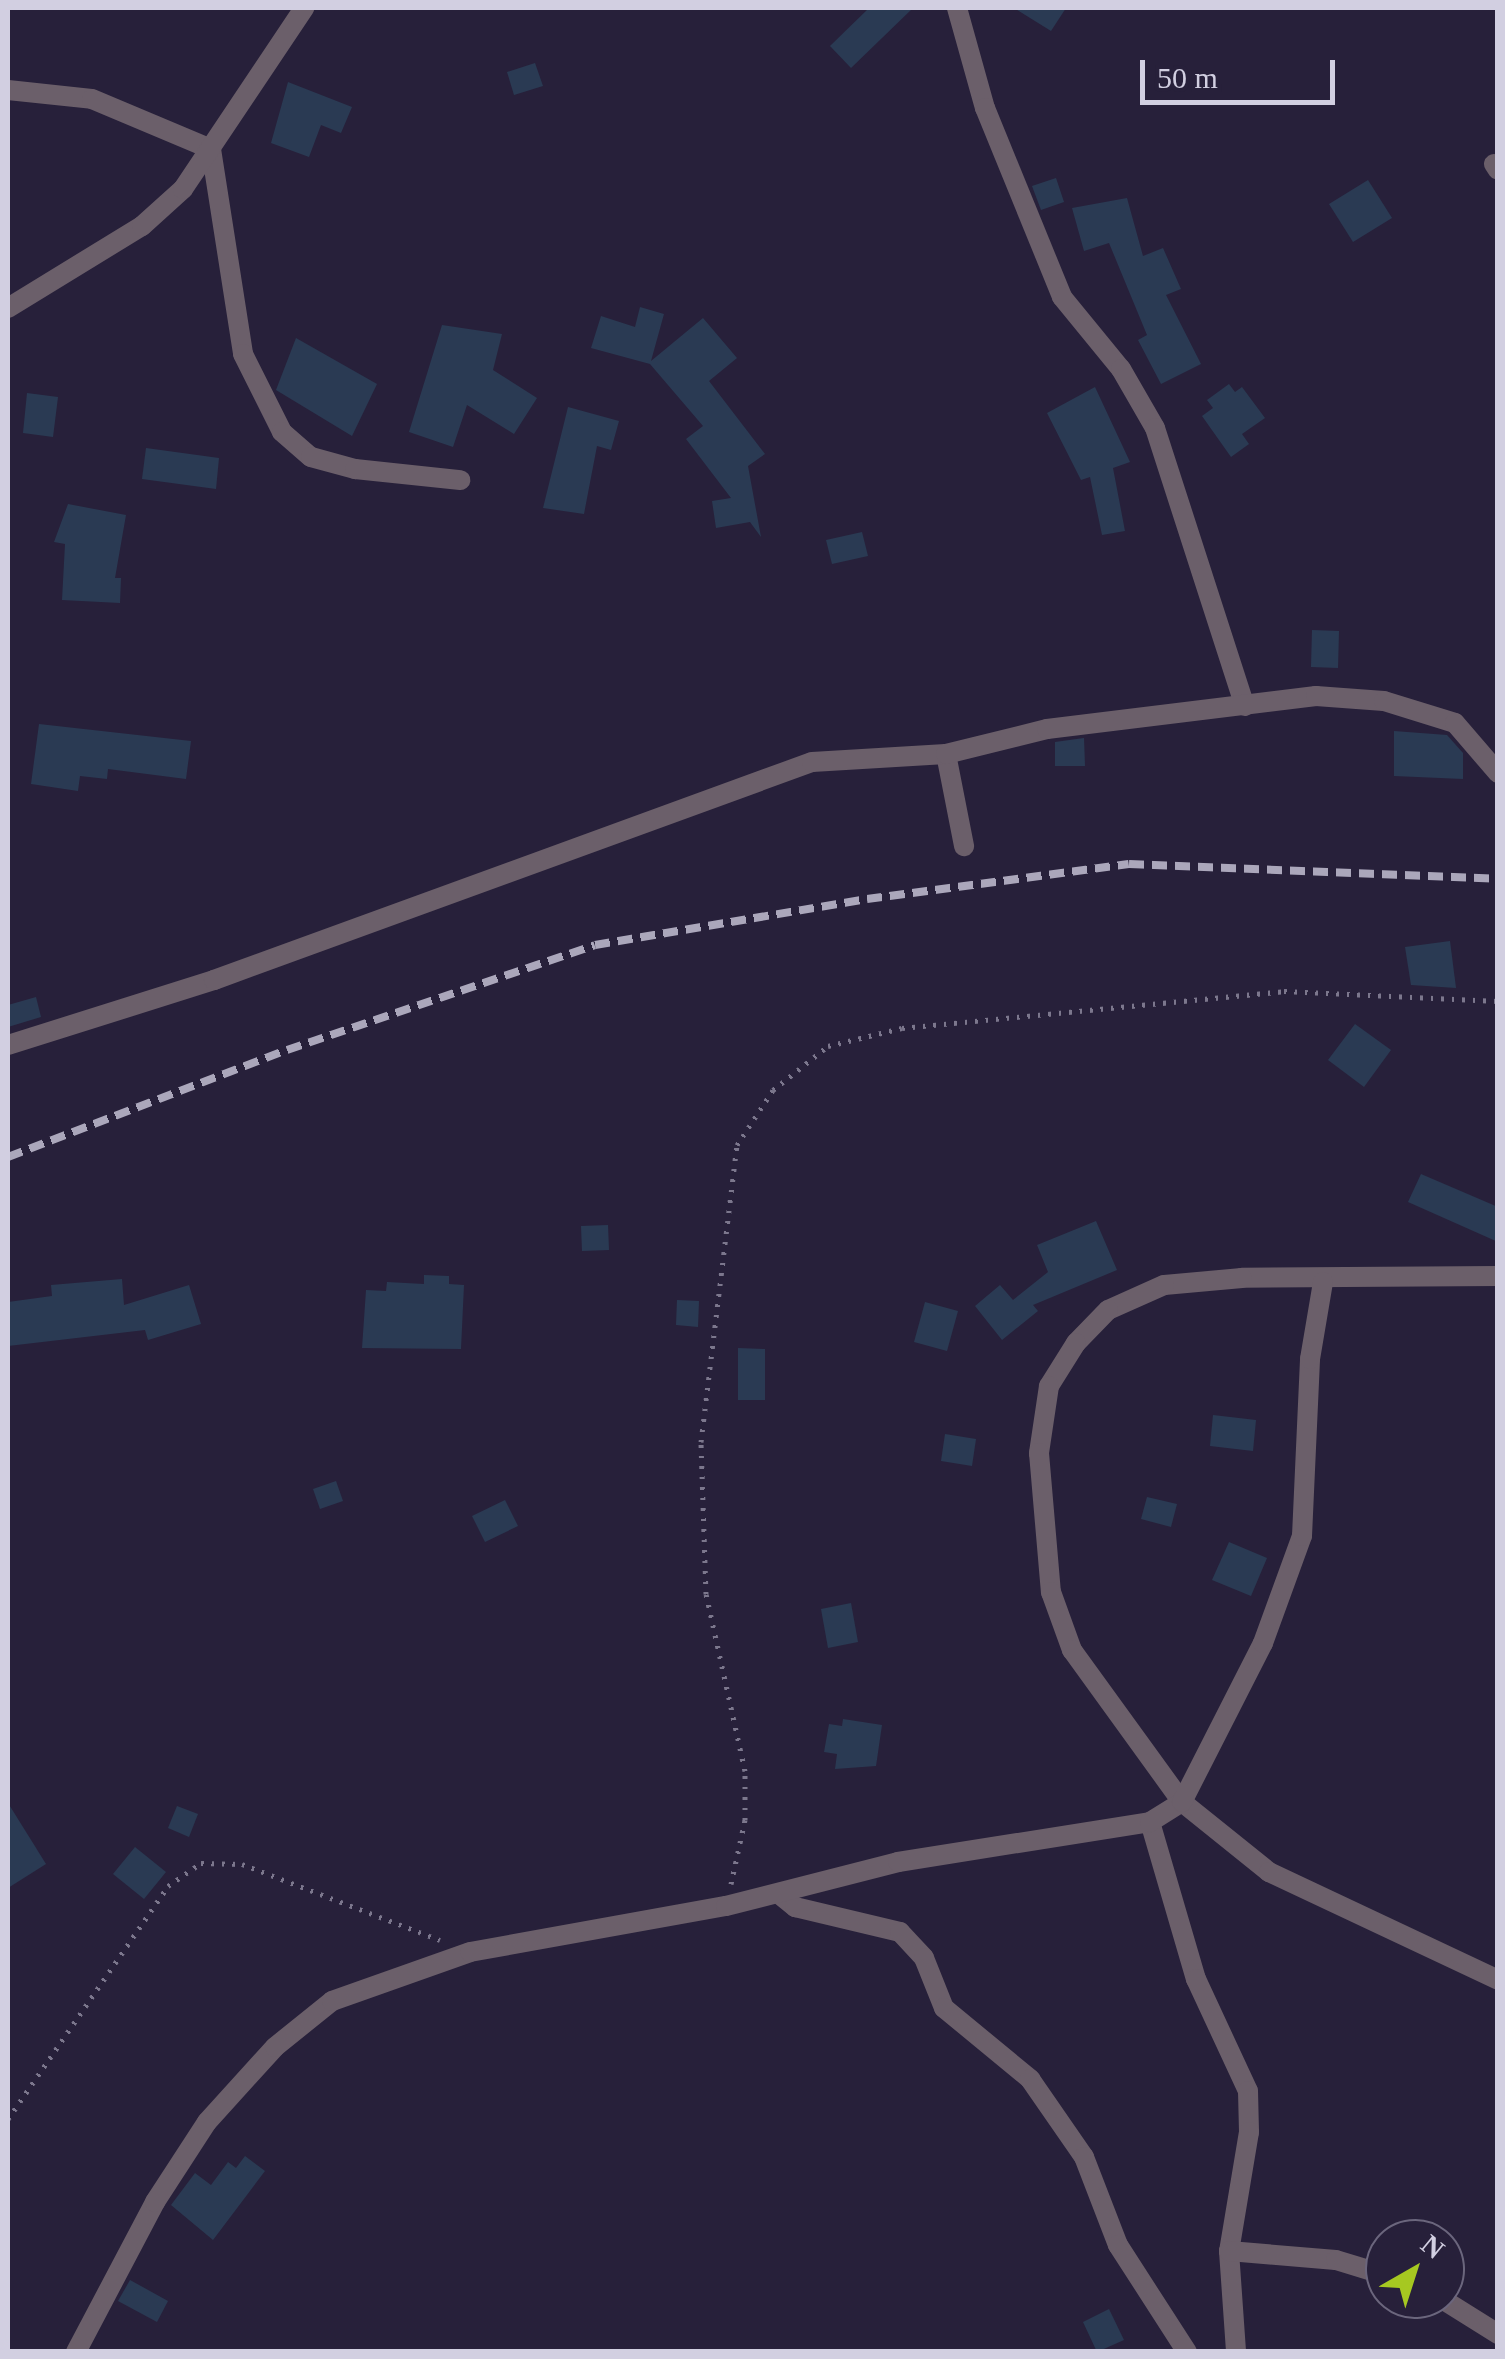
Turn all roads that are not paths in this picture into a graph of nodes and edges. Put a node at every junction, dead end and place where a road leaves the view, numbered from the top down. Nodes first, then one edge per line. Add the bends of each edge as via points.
1 (304, 8) edge
2 (965, 13) edge
3 (8, 90) edge
4 (211, 149) junction
5 (8, 308) edge
6 (460, 480) dead end
7 (1245, 706) junction
8 (946, 754) junction
9 (1498, 773) edge
10 (964, 846) dead end
11 (8, 1045) edge
12 (1498, 1276) edge
13 (1323, 1282) junction
14 (1182, 1802) junction
15 (1150, 1822) junction
16 (779, 1894) junction
17 (1498, 1980) edge
18 (1229, 2251) junction
19 (1365, 2269) edge
20 (1465, 2313) edge
21 (1498, 2334) edge
22 (76, 2352) edge
23 (1187, 2352) edge
24 (1236, 2352) edge

1 - 4 street
2 - 7 street via 985,108 1062,297 1121,369 1155,428
3 - 4 street via 92,99
4 - 5 street via 183,189 142,226
4 - 6 street via 243,354 282,432 311,457 355,469
7 - 8 street via 1048,729
7 - 9 street via 1316,696 1384,700 1455,723
8 - 10 street
8 - 11 street via 812,762 214,980
12 - 13 street
13 - 14 street via 1310,1360 1302,1536 1263,1643
13 - 14 street via 1242,1278 1164,1285 1108,1310 1048,1386 1039,1453 1051,1592 1072,1650
14 - 15 street
14 - 17 street via 1269,1872
15 - 16 street via 934,1855
15 - 18 street via 1196,1980 1248,2091 1249,2132
16 - 22 street via 470,1952 332,2001 276,2047 196,2138
16 - 23 street via 795,1907 900,1932 924,1958 944,2008 1030,2079 1084,2157 1118,2245
18 - 19 street via 1336,2260
18 - 24 street
20 - 21 street

